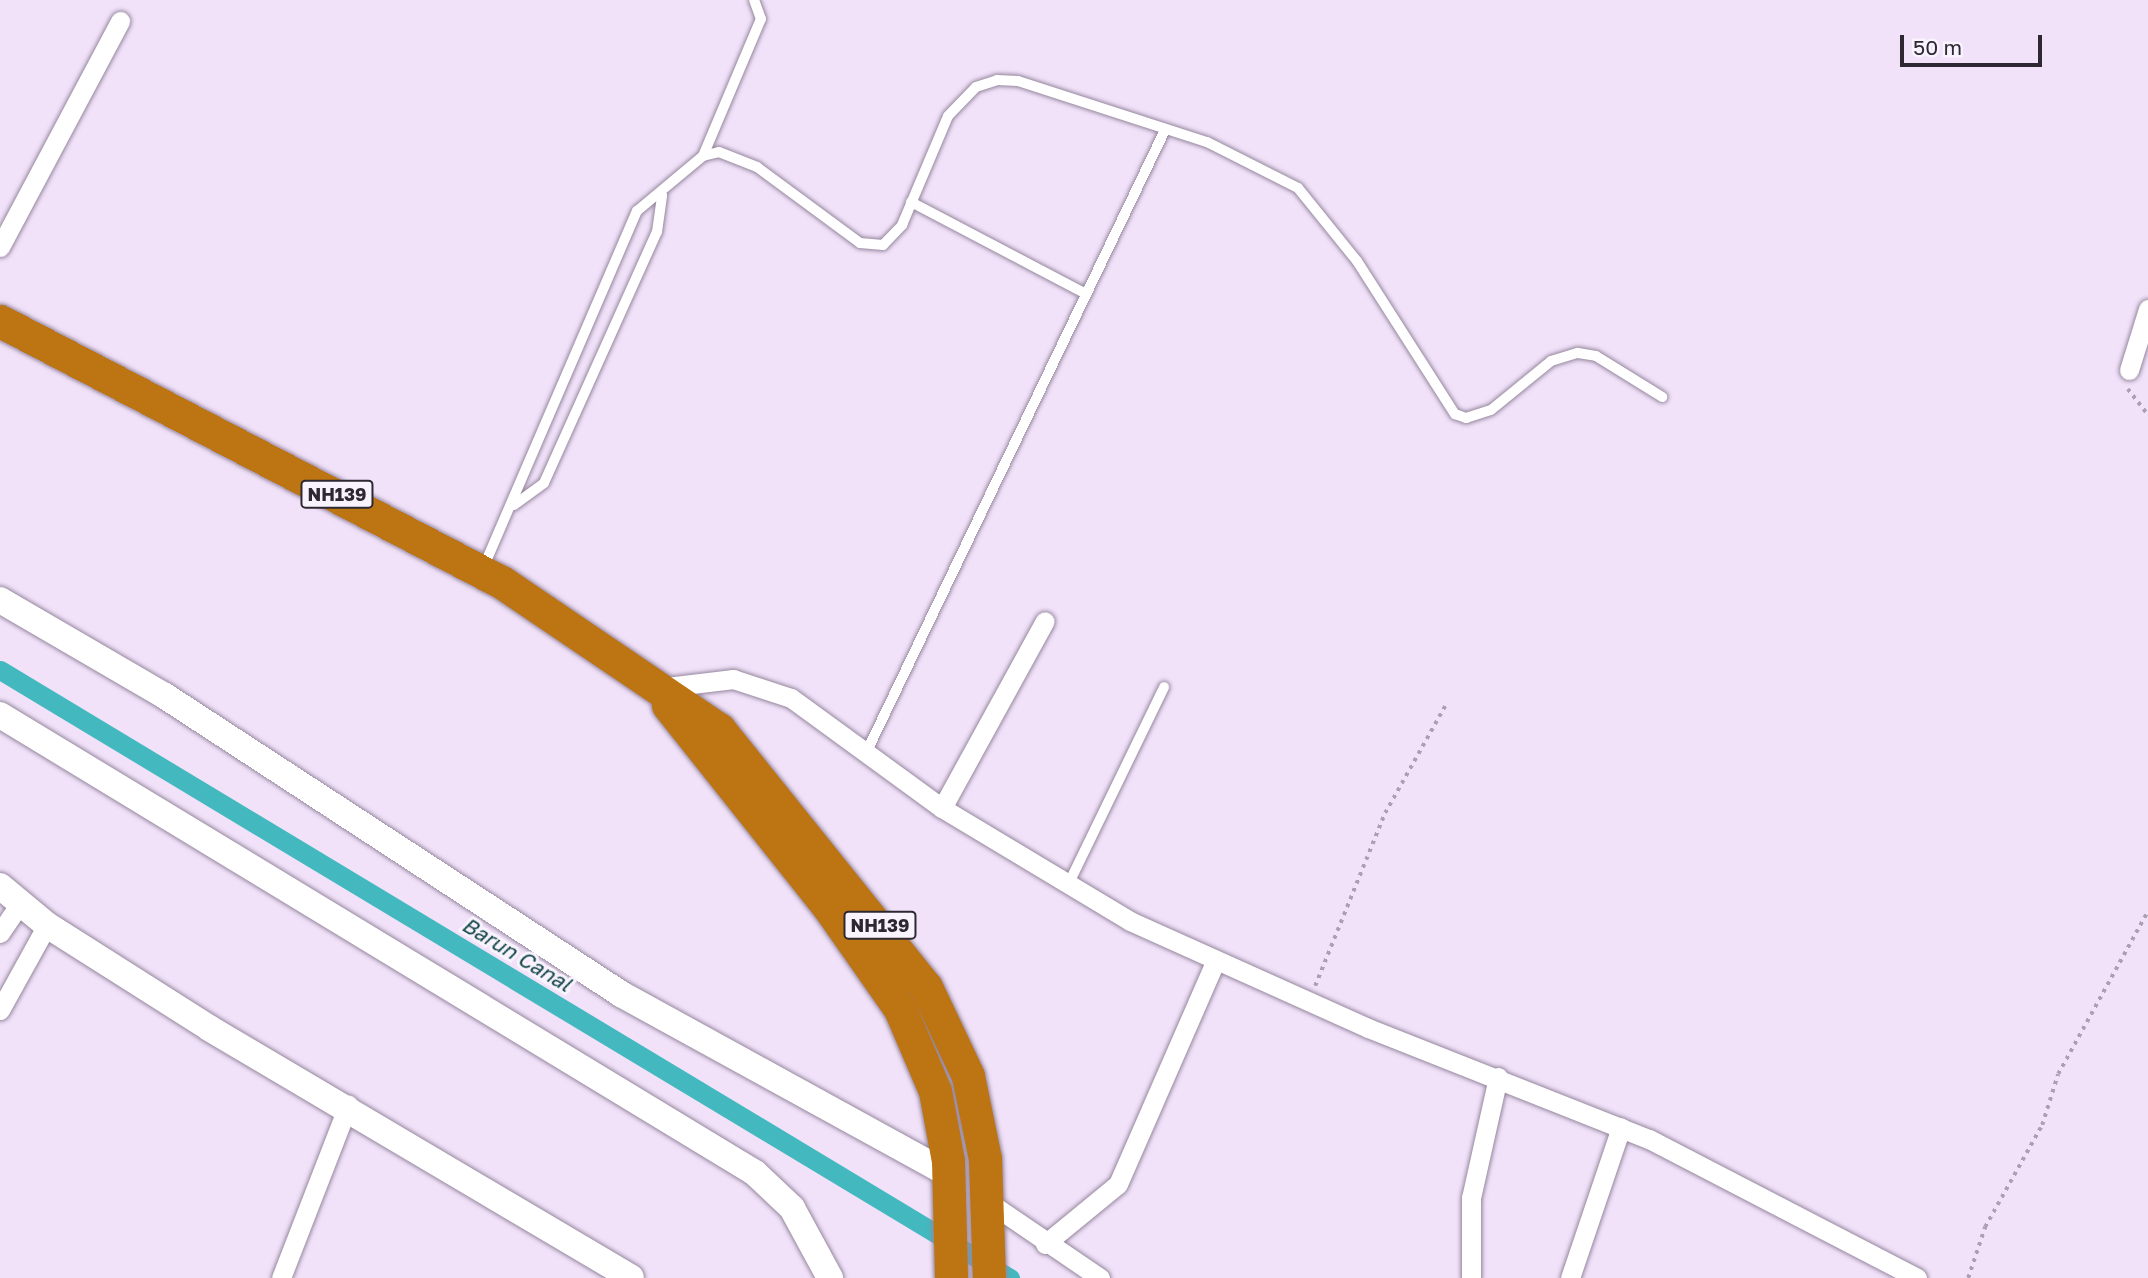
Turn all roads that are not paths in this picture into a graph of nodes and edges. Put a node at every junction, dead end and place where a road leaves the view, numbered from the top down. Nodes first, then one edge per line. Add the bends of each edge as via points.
1 (754, 0) edge
2 (120, 21) dead end
3 (1165, 130) junction
4 (703, 156) junction
5 (663, 195) junction
6 (911, 202) junction
7 (0, 247) edge
8 (1086, 293) junction
9 (2148, 309) edge
10 (0, 321) edge
11 (2129, 370) road end
12 (1662, 397) dead end
13 (514, 505) junction
14 (481, 571) junction
15 (0, 600) edge
16 (1045, 621) dead end
17 (1164, 687) dead end
18 (655, 690) junction
19 (0, 715) edge
20 (866, 753) junction
21 (942, 808) junction
22 (1067, 886) junction
23 (10, 895) edge
24 (47, 925) junction
25 (0, 933) edge
26 (1216, 960) junction
27 (0, 1010) edge
28 (1499, 1077) junction
29 (348, 1105) junction
30 (1621, 1127) junction
31 (949, 1188) junction
32 (987, 1212) junction
33 (1045, 1244) junction
34 (951, 1277) edge
35 (281, 1278) edge
36 (631, 1278) edge
37 (830, 1278) edge
38 (989, 1278) edge
39 (1100, 1278) edge
40 (1471, 1278) edge
41 (1570, 1278) edge
42 (1917, 1278) edge

1 - 4 lane via 761,19
2 - 7 street
3 - 6 lane via 1018,81 997,80 976,87 948,116
3 - 8 lane
3 - 12 lane via 1263,165 1313,201 1455,414 1466,418 1491,410 1551,361 1578,352 1596,356
4 - 5 lane
4 - 6 lane via 738,155 860,243 883,245 893,238
5 - 13 lane via 657,232 544,483
5 - 13 lane via 637,211 524,460
6 - 8 lane
8 - 20 lane
9 - 11 street
10 - 14 highway, NH139
13 - 14 lane
14 - 18 highway, NH139 via 578,631
15 - 31 main road via 165,696 621,994
16 - 21 street
17 - 22 lane
18 - 20 street via 733,679 758,683 791,698
18 - 31 highway, NH139 via 828,906 900,1009 935,1091
18 - 32 highway, NH139 via 719,729 926,987 968,1076
19 - 37 main road via 755,1173 792,1208
20 - 21 street
21 - 22 street
22 - 26 street
23 - 24 main road
23 - 25 street
24 - 27 street
24 - 29 main road
26 - 28 street via 1308,1002
26 - 33 street via 1142,1118 1118,1184
28 - 30 street
28 - 40 street via 1471,1198
29 - 35 street
29 - 36 main road
30 - 41 street
30 - 42 street
31 - 34 highway, NH139
32 - 33 street
32 - 38 highway, NH139
33 - 39 street

